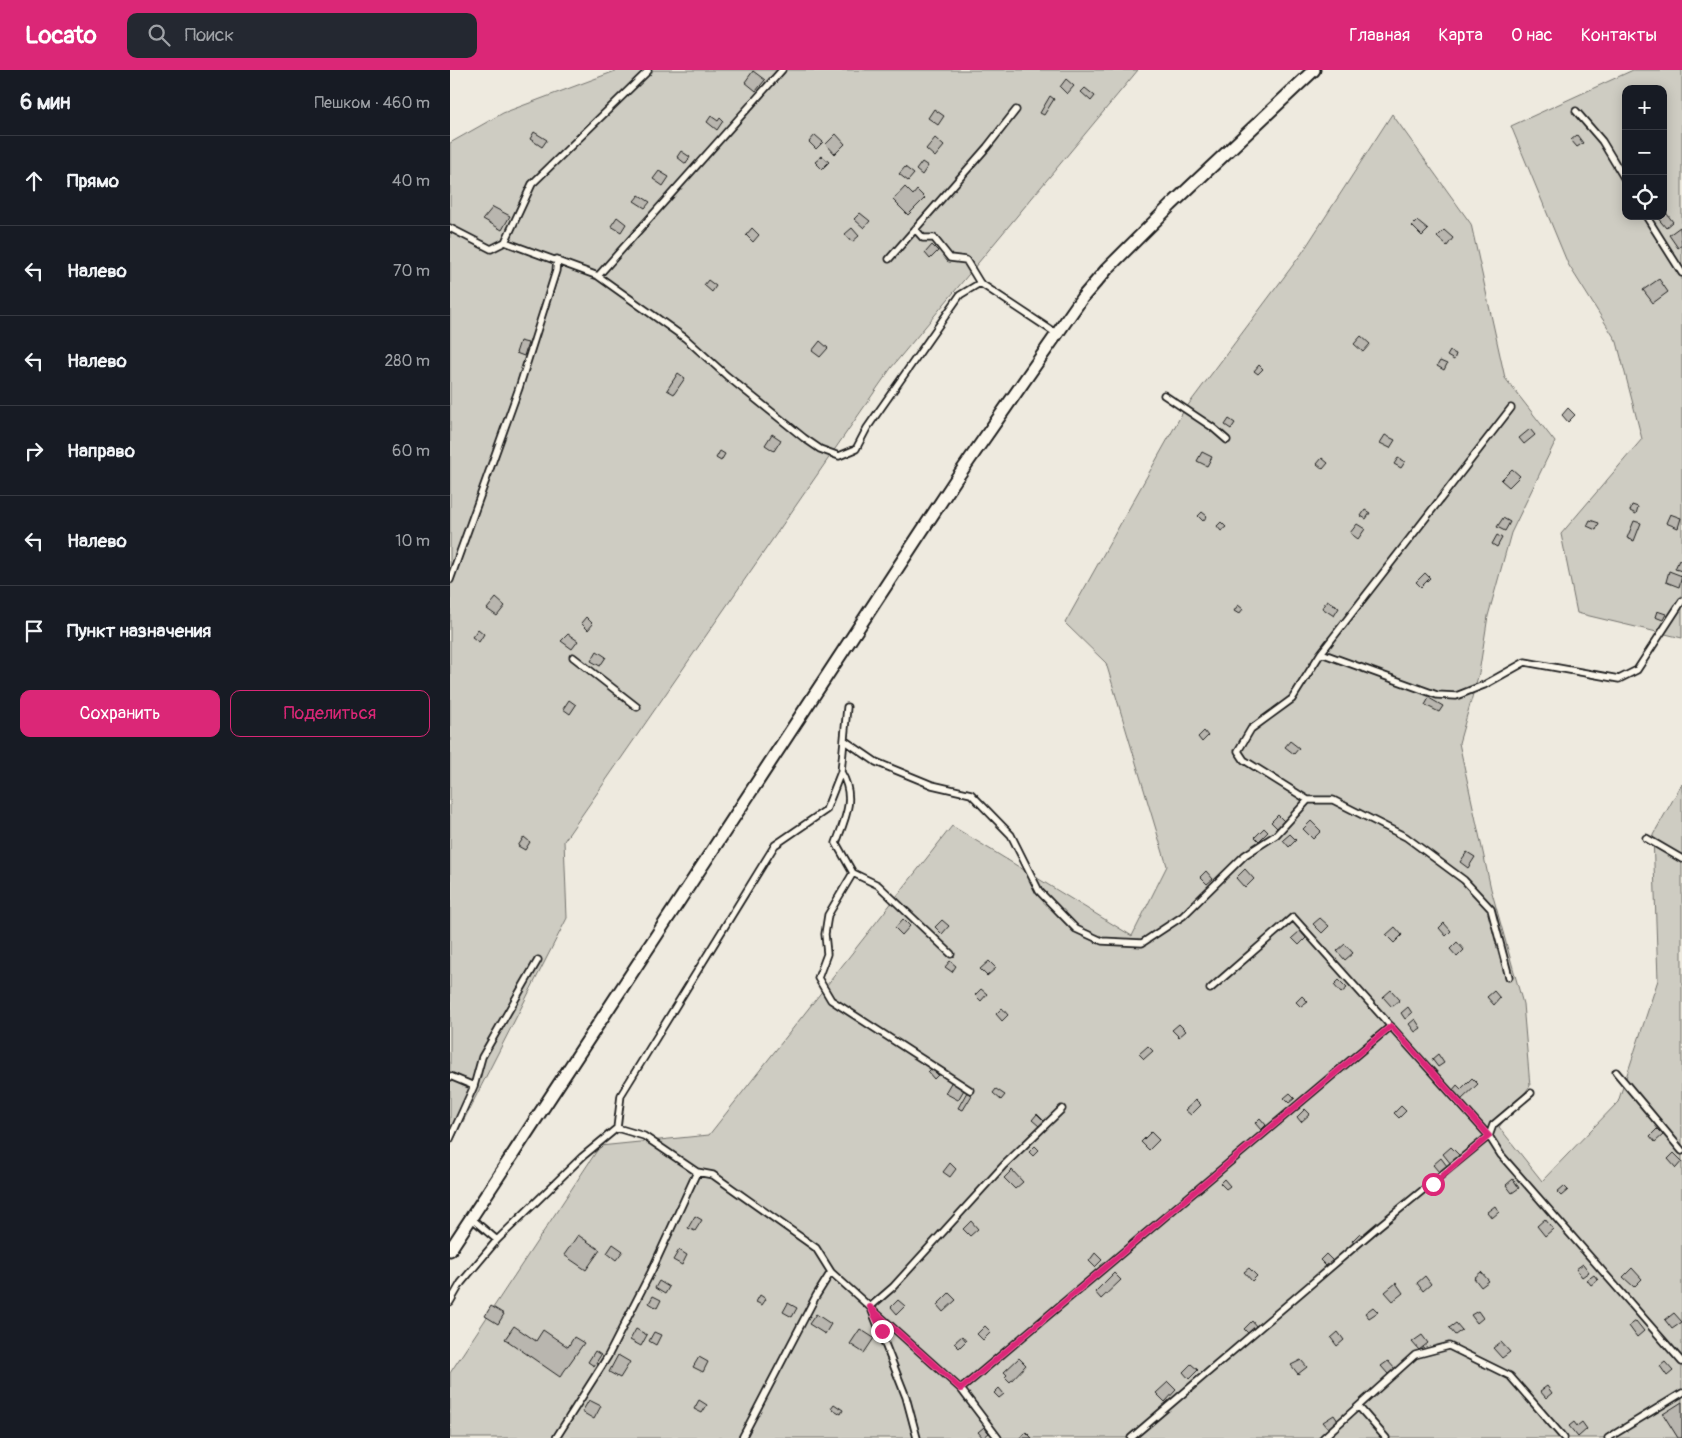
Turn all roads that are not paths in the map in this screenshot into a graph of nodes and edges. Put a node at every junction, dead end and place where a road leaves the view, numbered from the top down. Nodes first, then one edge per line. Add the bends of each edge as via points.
1 (782, 70) edge
2 (1314, 70) edge
3 (648, 71) edge
4 (1016, 110) dead end
5 (1576, 111) dead end
6 (1622, 175) edge
7 (1649, 220) edge
8 (450, 228) edge
9 (915, 229) junction
10 (505, 242) junction
11 (557, 259) junction
12 (889, 259) dead end
13 (1682, 273) edge
14 (598, 276) junction
15 (980, 283) junction
16 (1057, 334) junction
17 (1164, 396) dead end
18 (1511, 408) dead end
19 (1227, 440) dead end
20 (450, 580) edge
21 (1682, 601) edge
22 (1321, 653) junction
23 (573, 657) dead end
24 (847, 707) dead end
25 (637, 708) dead end
26 (844, 740) junction
27 (841, 772) junction
28 (1308, 800) junction
29 (1646, 838) dead end
30 (1682, 859) edge
31 (853, 873) junction
32 (950, 954) dead end
33 (538, 960) dead end
34 (1509, 977) dead end
35 (1210, 989) dead end
36 (1391, 1026) junction
37 (1616, 1072) dead end
38 (450, 1076) edge
39 (474, 1086) junction
40 (970, 1090) dead end
41 (1531, 1092) dead end
42 (1062, 1109) dead end
43 (617, 1128) junction
44 (1489, 1136) junction
45 (450, 1140) edge
46 (1682, 1151) edge
47 (698, 1172) junction
48 (471, 1218) junction
49 (497, 1240) junction
50 (450, 1250) edge
51 (831, 1272) junction
52 (450, 1302) edge
53 (870, 1307) junction
54 (1682, 1362) edge
55 (961, 1389) junction
56 (1682, 1393) edge
57 (1359, 1407) junction
58 (556, 1438) edge
59 (742, 1438) edge
60 (917, 1438) edge
61 (998, 1438) edge
62 (1132, 1438) edge
63 (1323, 1438) edge
64 (1386, 1438) edge
65 (1564, 1438) edge
66 (1608, 1438) edge

1 - 14 lane
2 - 16 street via 1107,269
3 - 10 lane via 532,184
4 - 9 lane
5 - 6 lane via 1602,141
7 - 13 lane
8 - 10 lane via 491,249
9 - 12 lane
9 - 15 lane via 923,238 934,238 950,258 966,260
10 - 11 lane
11 - 14 lane
11 - 20 lane via 519,388
14 - 15 lane via 685,338 804,438 839,456 856,449 867,428 960,295
15 - 16 lane
16 - 48 street via 956,479
17 - 19 lane via 1212,426
18 - 22 lane
21 - 22 lane via 1637,670 1619,679 1525,662 1484,685 1456,696 1446,696 1400,683
22 - 28 lane via 1292,699 1251,730 1238,751 1244,760
23 - 25 lane
24 - 26 lane
26 - 27 lane
26 - 28 lane via 876,762 932,785 971,794 1011,835 1038,891 1076,929 1102,941 1142,944 1183,916 1245,855 1276,835
27 - 31 lane via 849,785 848,813 836,843
27 - 43 lane via 826,810 775,845 621,1095
28 - 34 lane via 1333,800 1406,838 1464,880 1491,909
29 - 30 lane
31 - 32 lane via 878,885
31 - 40 lane via 828,915 825,934 827,954 818,978 830,1000
33 - 39 lane via 482,1057
35 - 36 lane via 1293,917
36 - 44 lane
36 - 55 lane
37 - 46 lane
38 - 39 lane
39 - 45 lane
41 - 44 lane via 1493,1125
42 - 53 lane via 1004,1165 893,1287
43 - 47 lane via 644,1136
43 - 49 lane
44 - 54 lane via 1501,1155
44 - 62 lane
47 - 51 lane via 713,1175 816,1248
47 - 58 lane via 608,1356
48 - 49 lane
48 - 50 street
49 - 52 lane via 461,1283
51 - 53 lane
51 - 59 lane
53 - 55 lane
53 - 60 lane via 906,1397
55 - 61 lane
56 - 66 lane
57 - 63 lane
57 - 64 lane
57 - 65 lane via 1415,1355 1449,1346 1510,1376

